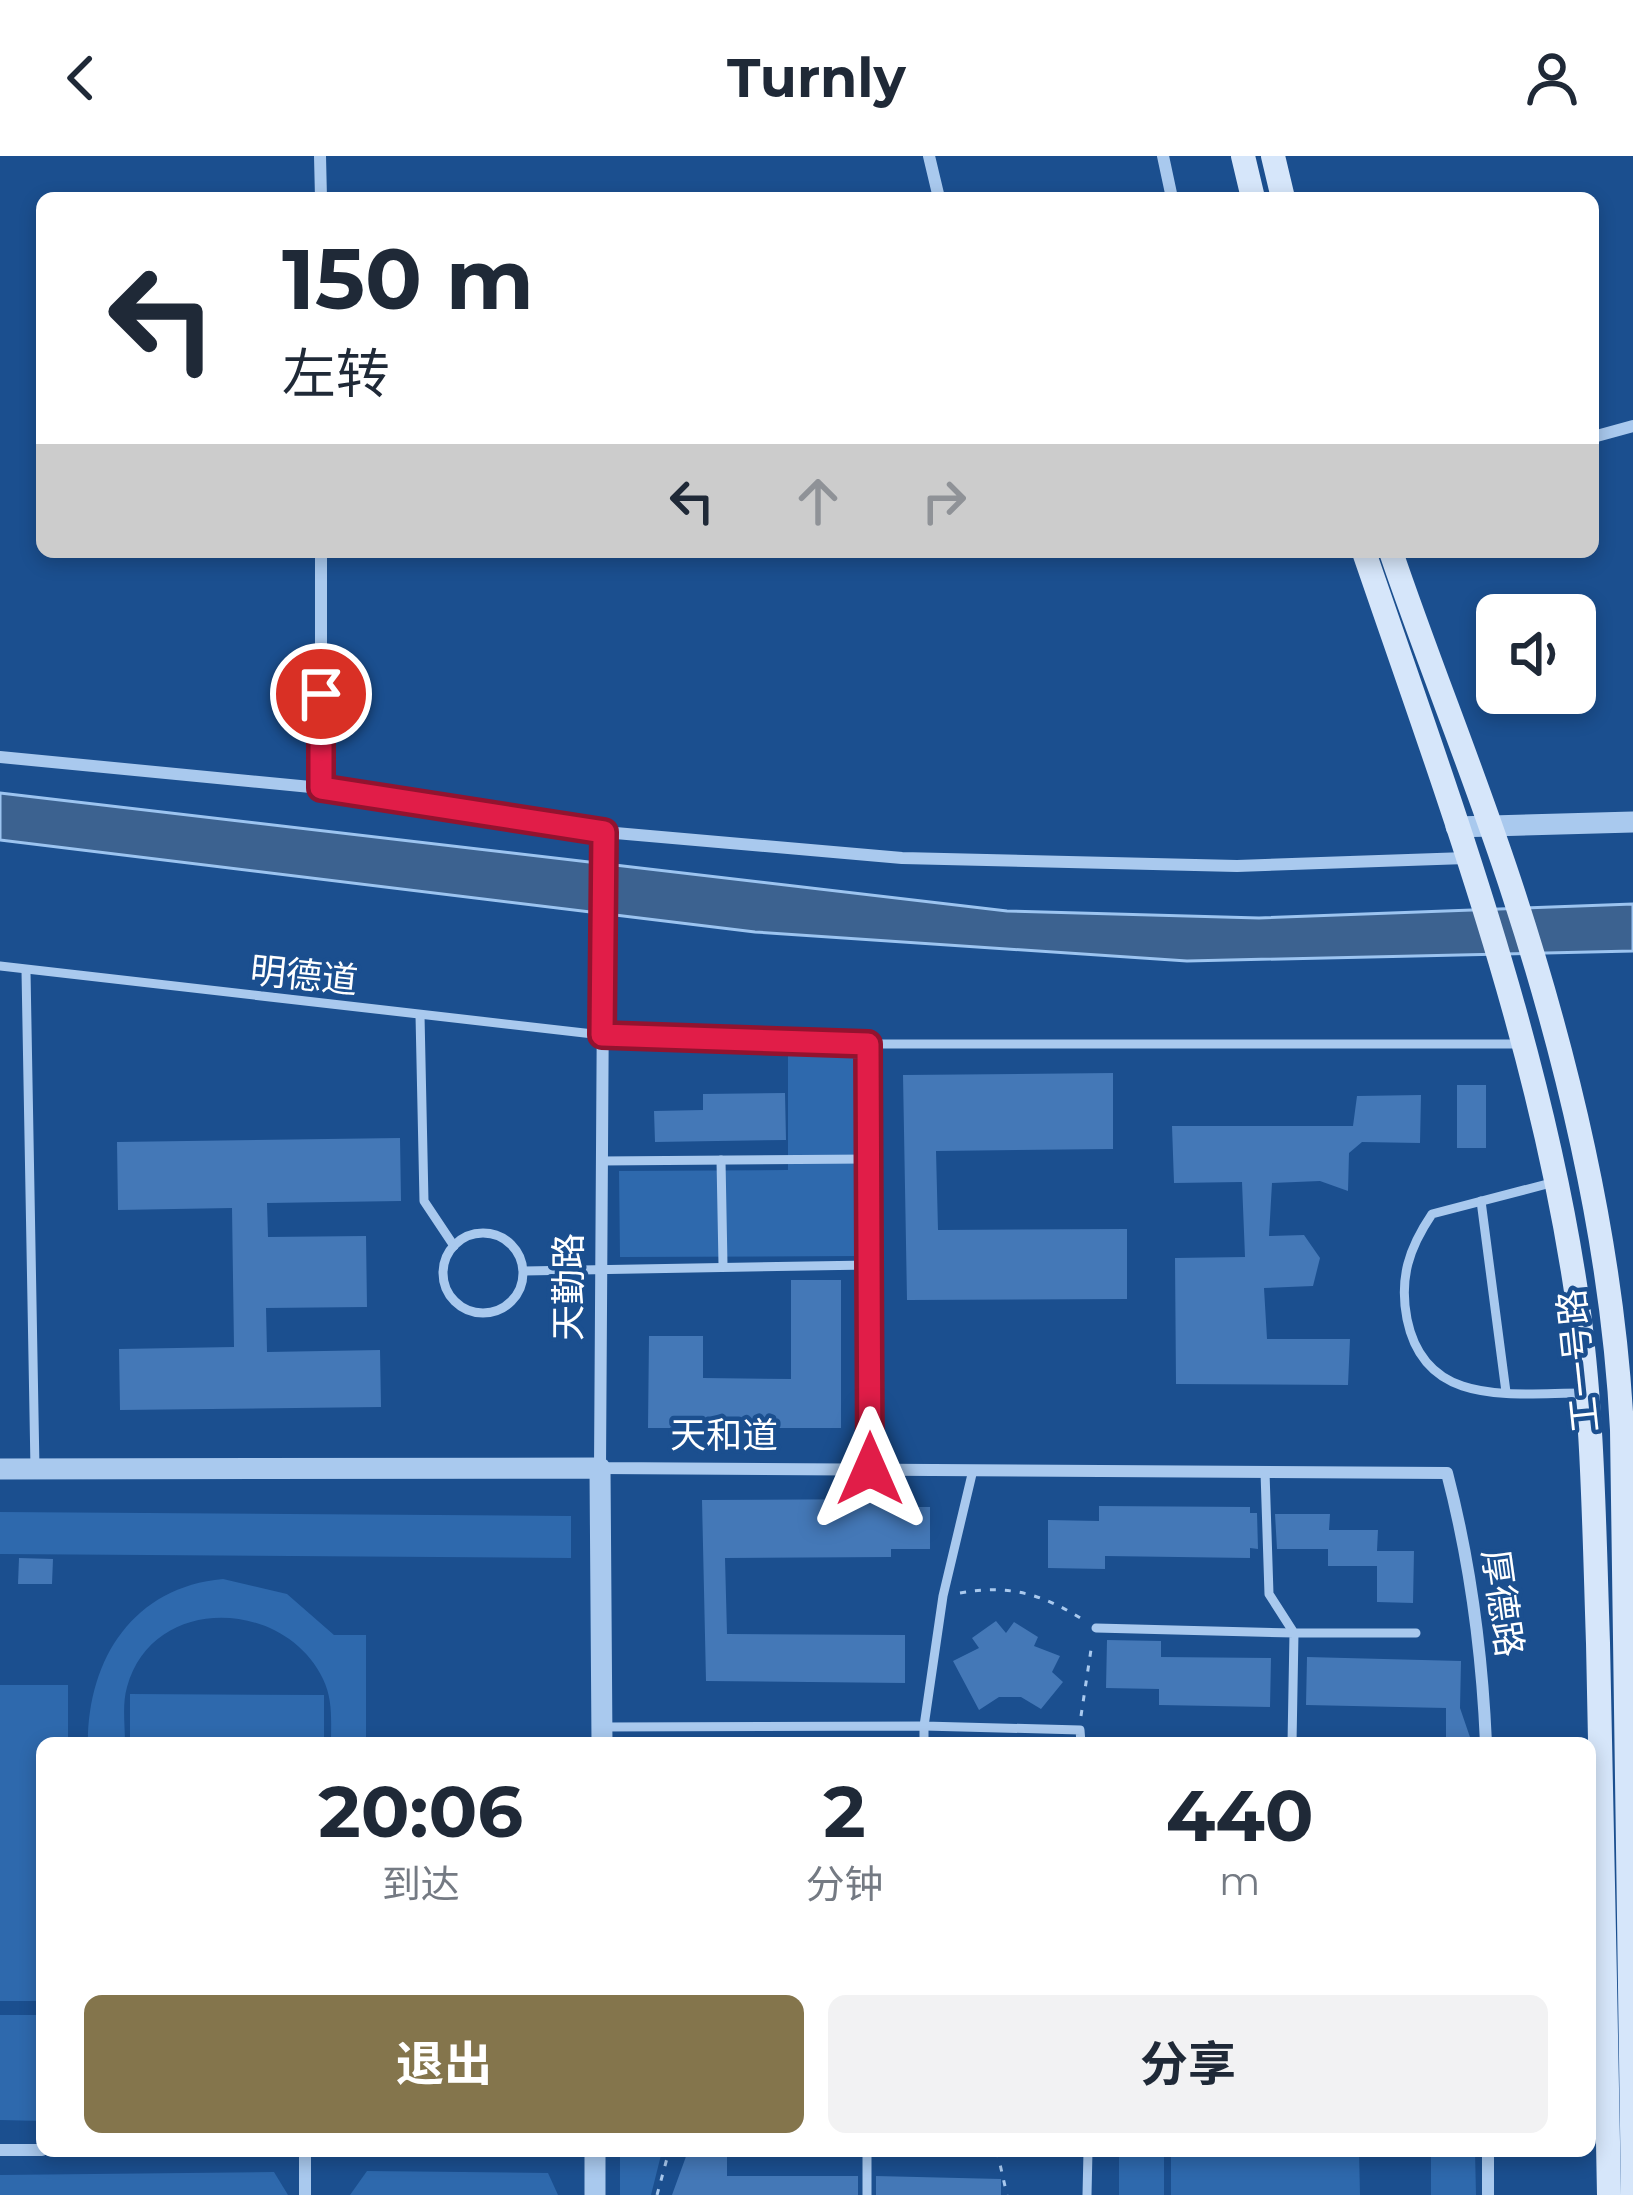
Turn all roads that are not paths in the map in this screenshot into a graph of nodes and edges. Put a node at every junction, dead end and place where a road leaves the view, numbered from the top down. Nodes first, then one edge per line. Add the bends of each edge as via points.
1 (320, 156) edge
2 (929, 156) edge
3 (1163, 156) edge
4 (1243, 156) edge
5 (1273, 156) edge
6 (321, 192) edge
7 (938, 192) edge
8 (1171, 192) edge
9 (1252, 192) edge
10 (1282, 192) edge
11 (1633, 425) edge
12 (1599, 435) edge
13 (321, 558) edge
14 (1366, 558) edge
15 (1393, 558) edge
16 (0, 757) edge
17 (321, 788) junction
18 (1633, 822) edge
19 (1489, 826) junction
20 (1456, 827) junction
21 (604, 832) junction
22 (1466, 858) junction
23 (0, 966) edge
24 (26, 970) junction
25 (420, 1015) junction
26 (602, 1035) junction
27 (868, 1044) junction
28 (1523, 1044) junction
29 (868, 1159) junction
30 (721, 1160) junction
31 (601, 1161) junction
32 (1557, 1182) junction
33 (1481, 1202) junction
34 (454, 1246) junction
35 (723, 1264) junction
36 (869, 1264) junction
37 (601, 1268) junction
38 (524, 1271) junction
39 (1506, 1393) junction
40 (1588, 1393) junction
41 (600, 1468) junction
42 (0, 1469) edge
43 (35, 1469) junction
44 (870, 1469) junction
45 (973, 1470) junction
46 (1265, 1472) junction
47 (1447, 1473) joint
48 (1096, 1628) road end
49 (1294, 1633) junction
50 (1416, 1633) dead end
51 (1619, 1706) edge
52 (924, 1726) junction
53 (603, 1735) edge
54 (924, 1737) edge
55 (1081, 1737) edge
56 (1292, 1737) edge
57 (1485, 1737) edge
58 (0, 2150) edge
59 (36, 2150) edge
60 (305, 2157) edge
61 (595, 2157) edge
62 (867, 2157) edge
63 (1088, 2157) edge
64 (1488, 2157) edge
65 (305, 2195) edge
66 (595, 2195) edge
67 (867, 2195) edge
68 (1087, 2195) edge
69 (1488, 2195) edge
70 (1609, 2195) edge
71 (1633, 2195) edge

1 - 6 street
2 - 7 street
3 - 8 street
4 - 9 main road
5 - 10 main road
11 - 12 street
13 - 17 street
14 - 20 main road, 工一号路
15 - 19 main road, 工一号路
16 - 17 street
17 - 21 street
18 - 19 street
19 - 20 street
19 - 51 main road, 工一号路 via 1541,986 1588,1177 1619,1375
20 - 22 main road, 工一号路
21 - 22 street via 902,858 1237,866
21 - 26 street, 天勤路
22 - 28 main road, 工一号路
23 - 24 lane, 明德道
24 - 25 lane, 明德道
24 - 43 lane
25 - 26 lane, 明德道
25 - 34 lane via 424,1201
26 - 27 lane, 明德道
26 - 31 street, 天勤路
27 - 28 lane, 明德道
27 - 29 lane
28 - 32 main road, 工一号路
29 - 30 lane
29 - 36 lane
30 - 31 lane
30 - 35 lane
31 - 37 street, 天勤路
32 - 33 lane
32 - 40 main road, 工一号路
33 - 39 lane
33 - 39 lane via 1432,1214 1408,1249 1403,1300 1413,1347 1437,1376
34 - 38 lane via 482,1233 502,1237
34 - 38 lane via 445,1285 465,1309 505,1307
35 - 36 lane
35 - 37 lane
36 - 44 lane
37 - 38 lane
37 - 41 street, 天勤路
39 - 40 lane
40 - 51 main road, 工一号路
41 - 43 street, 天和道
41 - 44 street, 天和道
41 - 53 street, 天勤路
42 - 43 street, 天和道
44 - 45 street, 天和道
45 - 46 street, 天和道
45 - 52 lane
46 - 47 street, 天和道
46 - 49 lane via 1269,1594
47 - 57 street, 厚德路 via 1468,1571
48 - 49 lane
49 - 50 lane
49 - 56 lane
51 - 70 main road, 工一号路
51 - 71 main road, 工一号路
52 - 53 lane
52 - 54 lane
52 - 55 lane via 1080,1730
58 - 59 street
60 - 65 street
61 - 66 street
62 - 67 lane
63 - 68 lane
64 - 69 street

